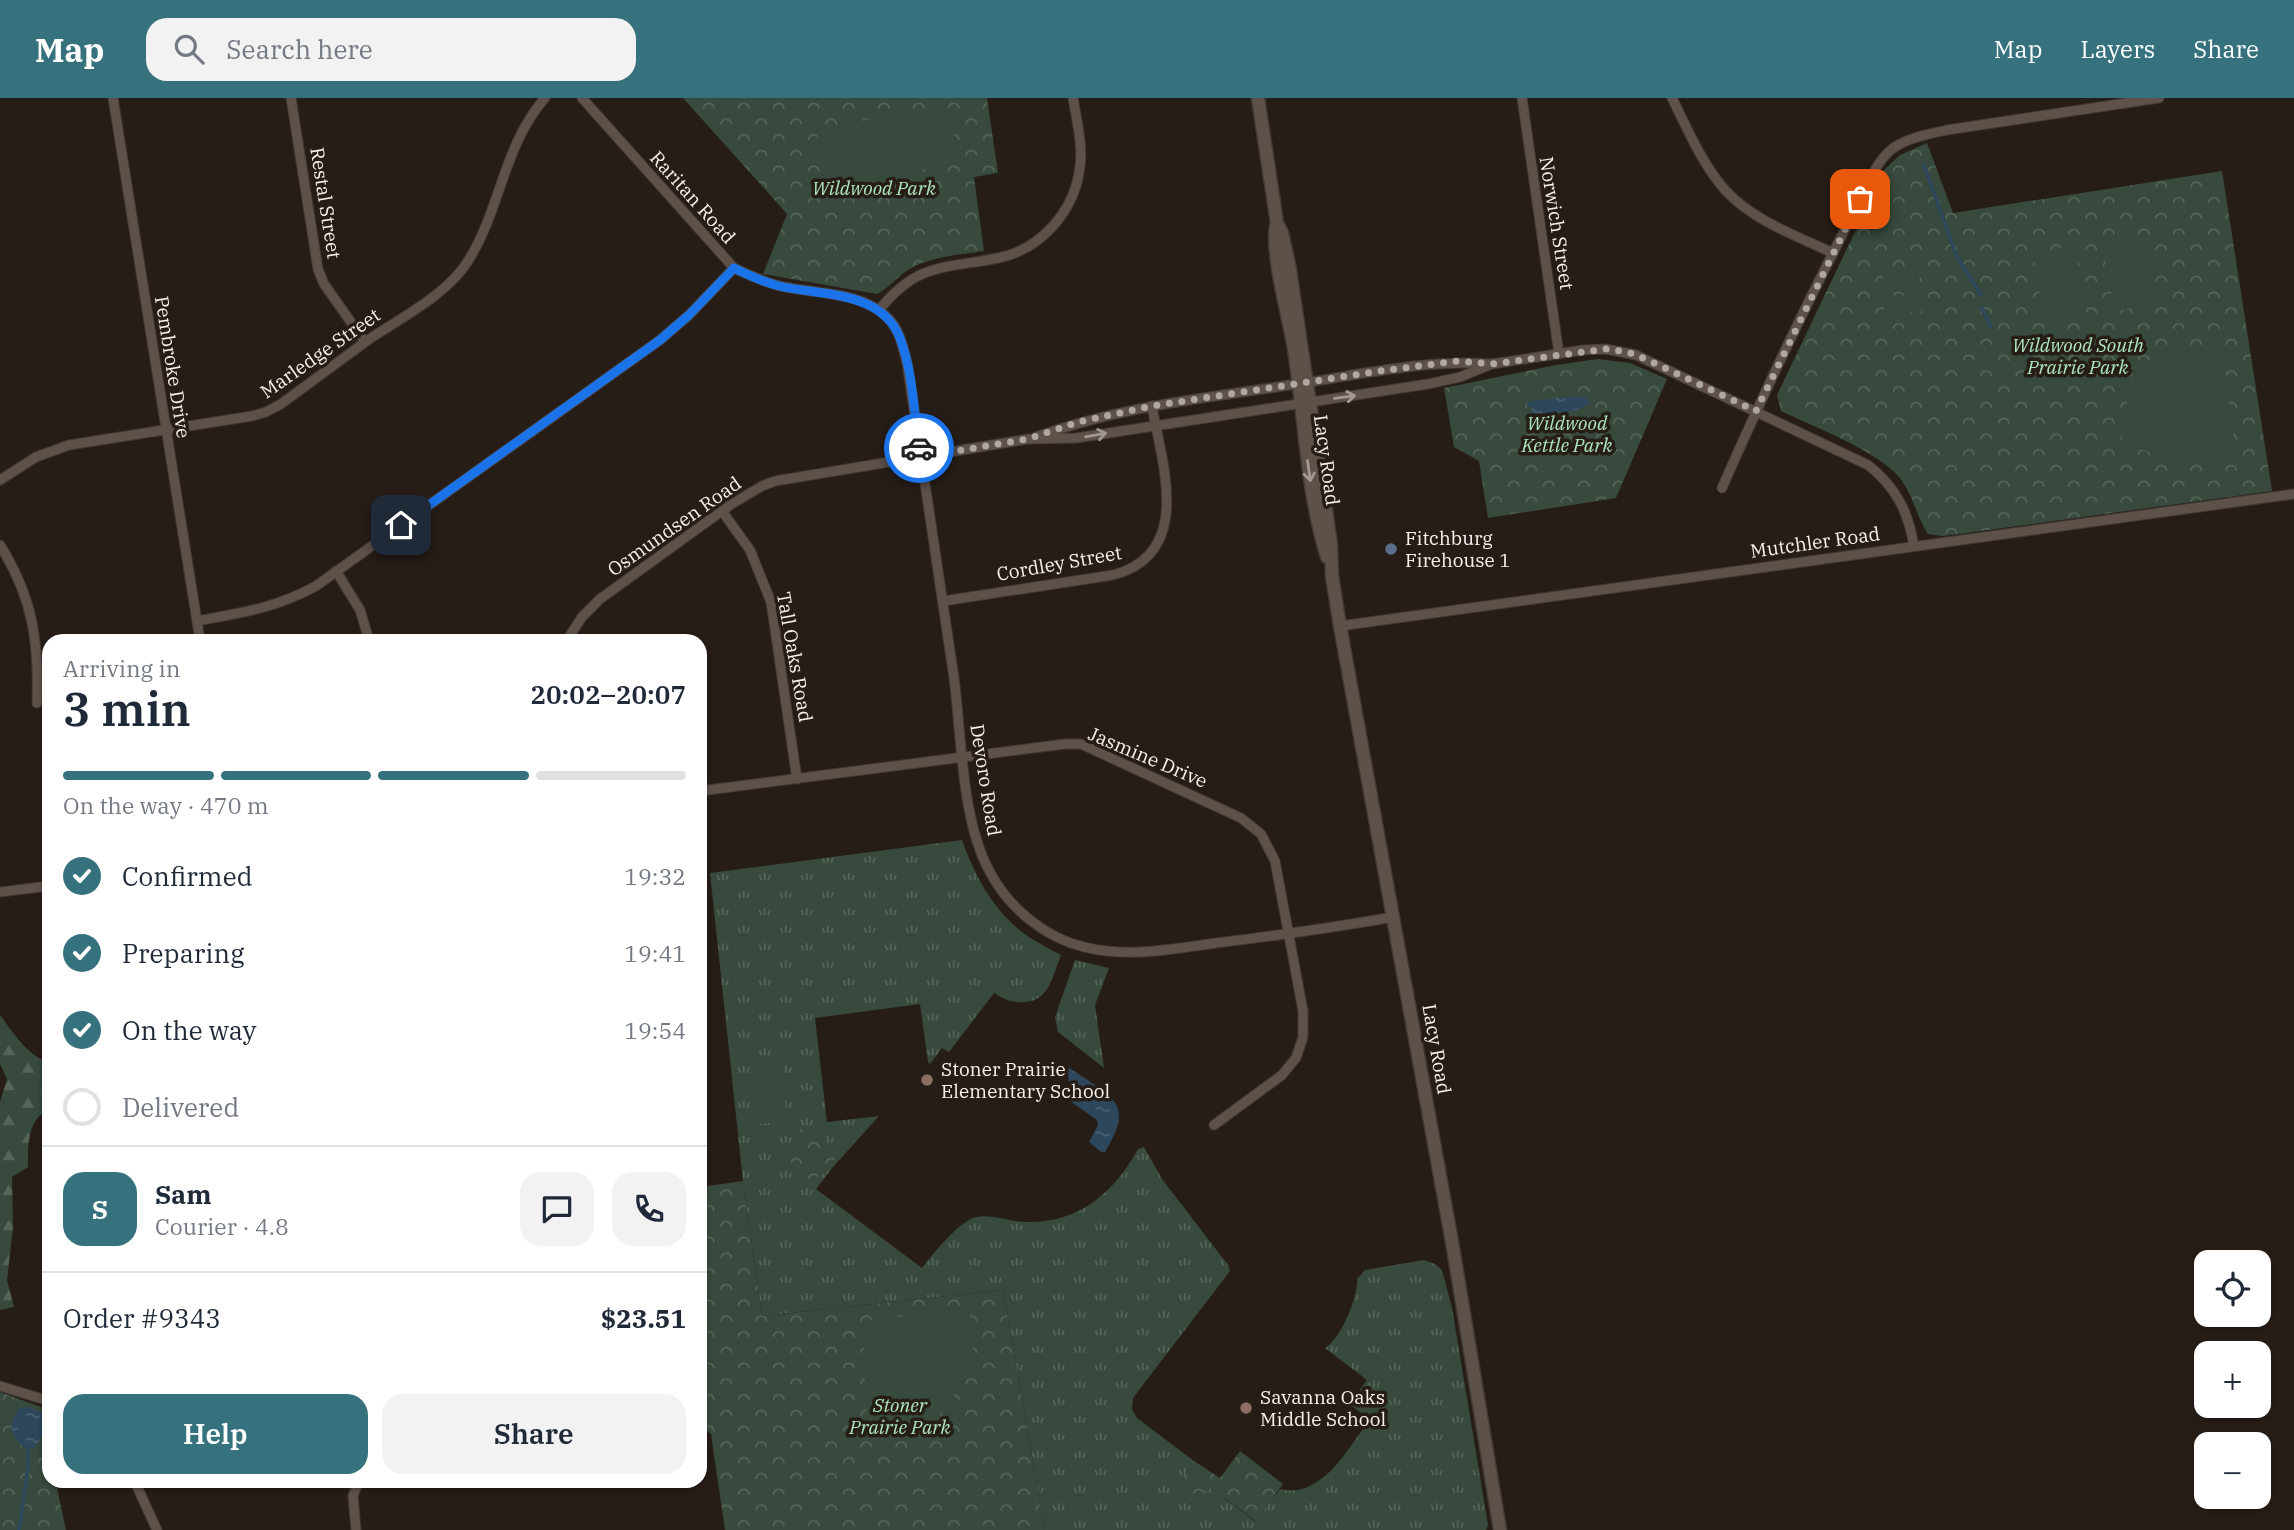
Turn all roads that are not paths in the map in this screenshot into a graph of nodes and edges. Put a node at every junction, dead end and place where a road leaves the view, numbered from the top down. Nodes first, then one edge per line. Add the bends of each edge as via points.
1 (113, 98) edge
2 (291, 98) edge
3 (545, 98) edge
4 (582, 98) edge
5 (1073, 98) edge
6 (1258, 98) edge
7 (1522, 98) edge
8 (1672, 98) edge
9 (2159, 98) edge
10 (2122, 101) edge
11 (1833, 253) junction
12 (734, 268) junction
13 (879, 310) junction
14 (365, 342) junction
15 (1559, 354) junction
16 (1492, 364) junction
17 (1397, 369) junction
18 (1303, 384) junction
19 (1400, 389) junction
20 (1305, 402) junction
21 (1152, 406) junction
22 (1756, 411) junction
23 (1155, 424) junction
24 (166, 429) junction
25 (1028, 439) junction
26 (920, 457) junction
27 (0, 481) edge
28 (1722, 488) dead end
29 (2294, 494) edge
30 (722, 511) junction
31 (0, 545) edge
32 (1914, 546) junction
33 (336, 572) junction
34 (943, 601) junction
35 (197, 621) junction
36 (1340, 626) junction
37 (199, 634) edge
38 (367, 634) edge
39 (570, 634) edge
40 (37, 703) dead end
41 (963, 758) junction
42 (797, 779) junction
43 (707, 790) edge
44 (42, 887) edge
45 (0, 892) edge
46 (1394, 917) junction
47 (1289, 933) junction
48 (1214, 1125) dead end
49 (0, 1386) edge
50 (42, 1399) edge
51 (138, 1488) edge
52 (356, 1488) edge
53 (156, 1530) edge
54 (356, 1530) edge
55 (1500, 1530) edge

1 - 24 street, Pembroke Drive
2 - 14 street, Restal Street via 318,269
3 - 14 street, Marledge Street via 514,145 488,222 467,264 428,300
4 - 12 street, Raritan Road
5 - 13 street via 1080,172 1066,209 1048,232 1017,253 928,270 902,285
6 - 18 street, Lacy Road via 1277,223 1289,264
7 - 15 street, Norwich Street
8 - 11 street via 1724,190 1760,218
9 - 10 street
10 - 11 street via 1947,130 1892,149 1881,160
11 - 22 street
12 - 13 street, Raritan Road via 779,286 852,298
12 - 33 street via 660,340
13 - 26 street, Devoro Road via 901,340
14 - 24 street, Marledge Street via 266,412
15 - 16 street, Osmundsen Road
15 - 22 street, Osmundsen Road via 1606,349 1628,352
16 - 17 street, Osmundsen Road via 1458,361
16 - 19 street, Osmundsen Road via 1460,377
17 - 18 street, Osmundsen Road
17 - 19 street
18 - 20 street, Lacy Road
18 - 21 street, Osmundsen Road
20 -> 19 street, Osmundsen Road
20 - 23 street, Osmundsen Road
20 - 36 street, Lacy Road via 1331,544
21 - 23 street, Cordley Street
21 - 25 street, Osmundsen Road via 1078,422
22 - 28 street
22 - 32 street, Osmundsen Road via 1878,473 1901,500
25 -> 23 street, Osmundsen Road via 1076,438
23 - 34 street, Cordley Street via 1168,510 1159,542 1142,562 1113,575
24 - 27 street, Marledge Street via 69,445 36,457
24 - 35 street, Pembroke Drive
25 - 26 street, Osmundsen Road
26 - 30 street, Osmundsen Road via 775,481
26 - 34 street, Devoro Road
29 - 32 street, Mutchler Road
30 - 39 street, Osmundsen Road via 600,599
30 - 42 street, Tall Oaks Road via 750,550 771,602
31 - 40 street via 19,579 32,617
32 - 36 street, Mutchler Road
33 - 35 street via 282,603
33 - 38 street via 360,610
34 - 41 street, Devoro Road
35 - 37 street, Pembroke Drive
36 - 46 street, Lacy Road
41 - 42 street, Jasmine Drive
41 - 47 street, Jasmine Drive via 1081,744 1241,818 1269,846
41 - 47 street, Devoro Road via 974,830 989,873 1019,910 1062,940 1130,953
42 - 43 street, Jasmine Drive
44 - 45 street
46 - 47 street, Devoro Road
46 - 55 street, Lacy Road
47 - 48 street, Jasmine Drive via 1303,1011 1300,1048 1282,1075
49 - 50 street
51 - 53 street
52 - 54 street

